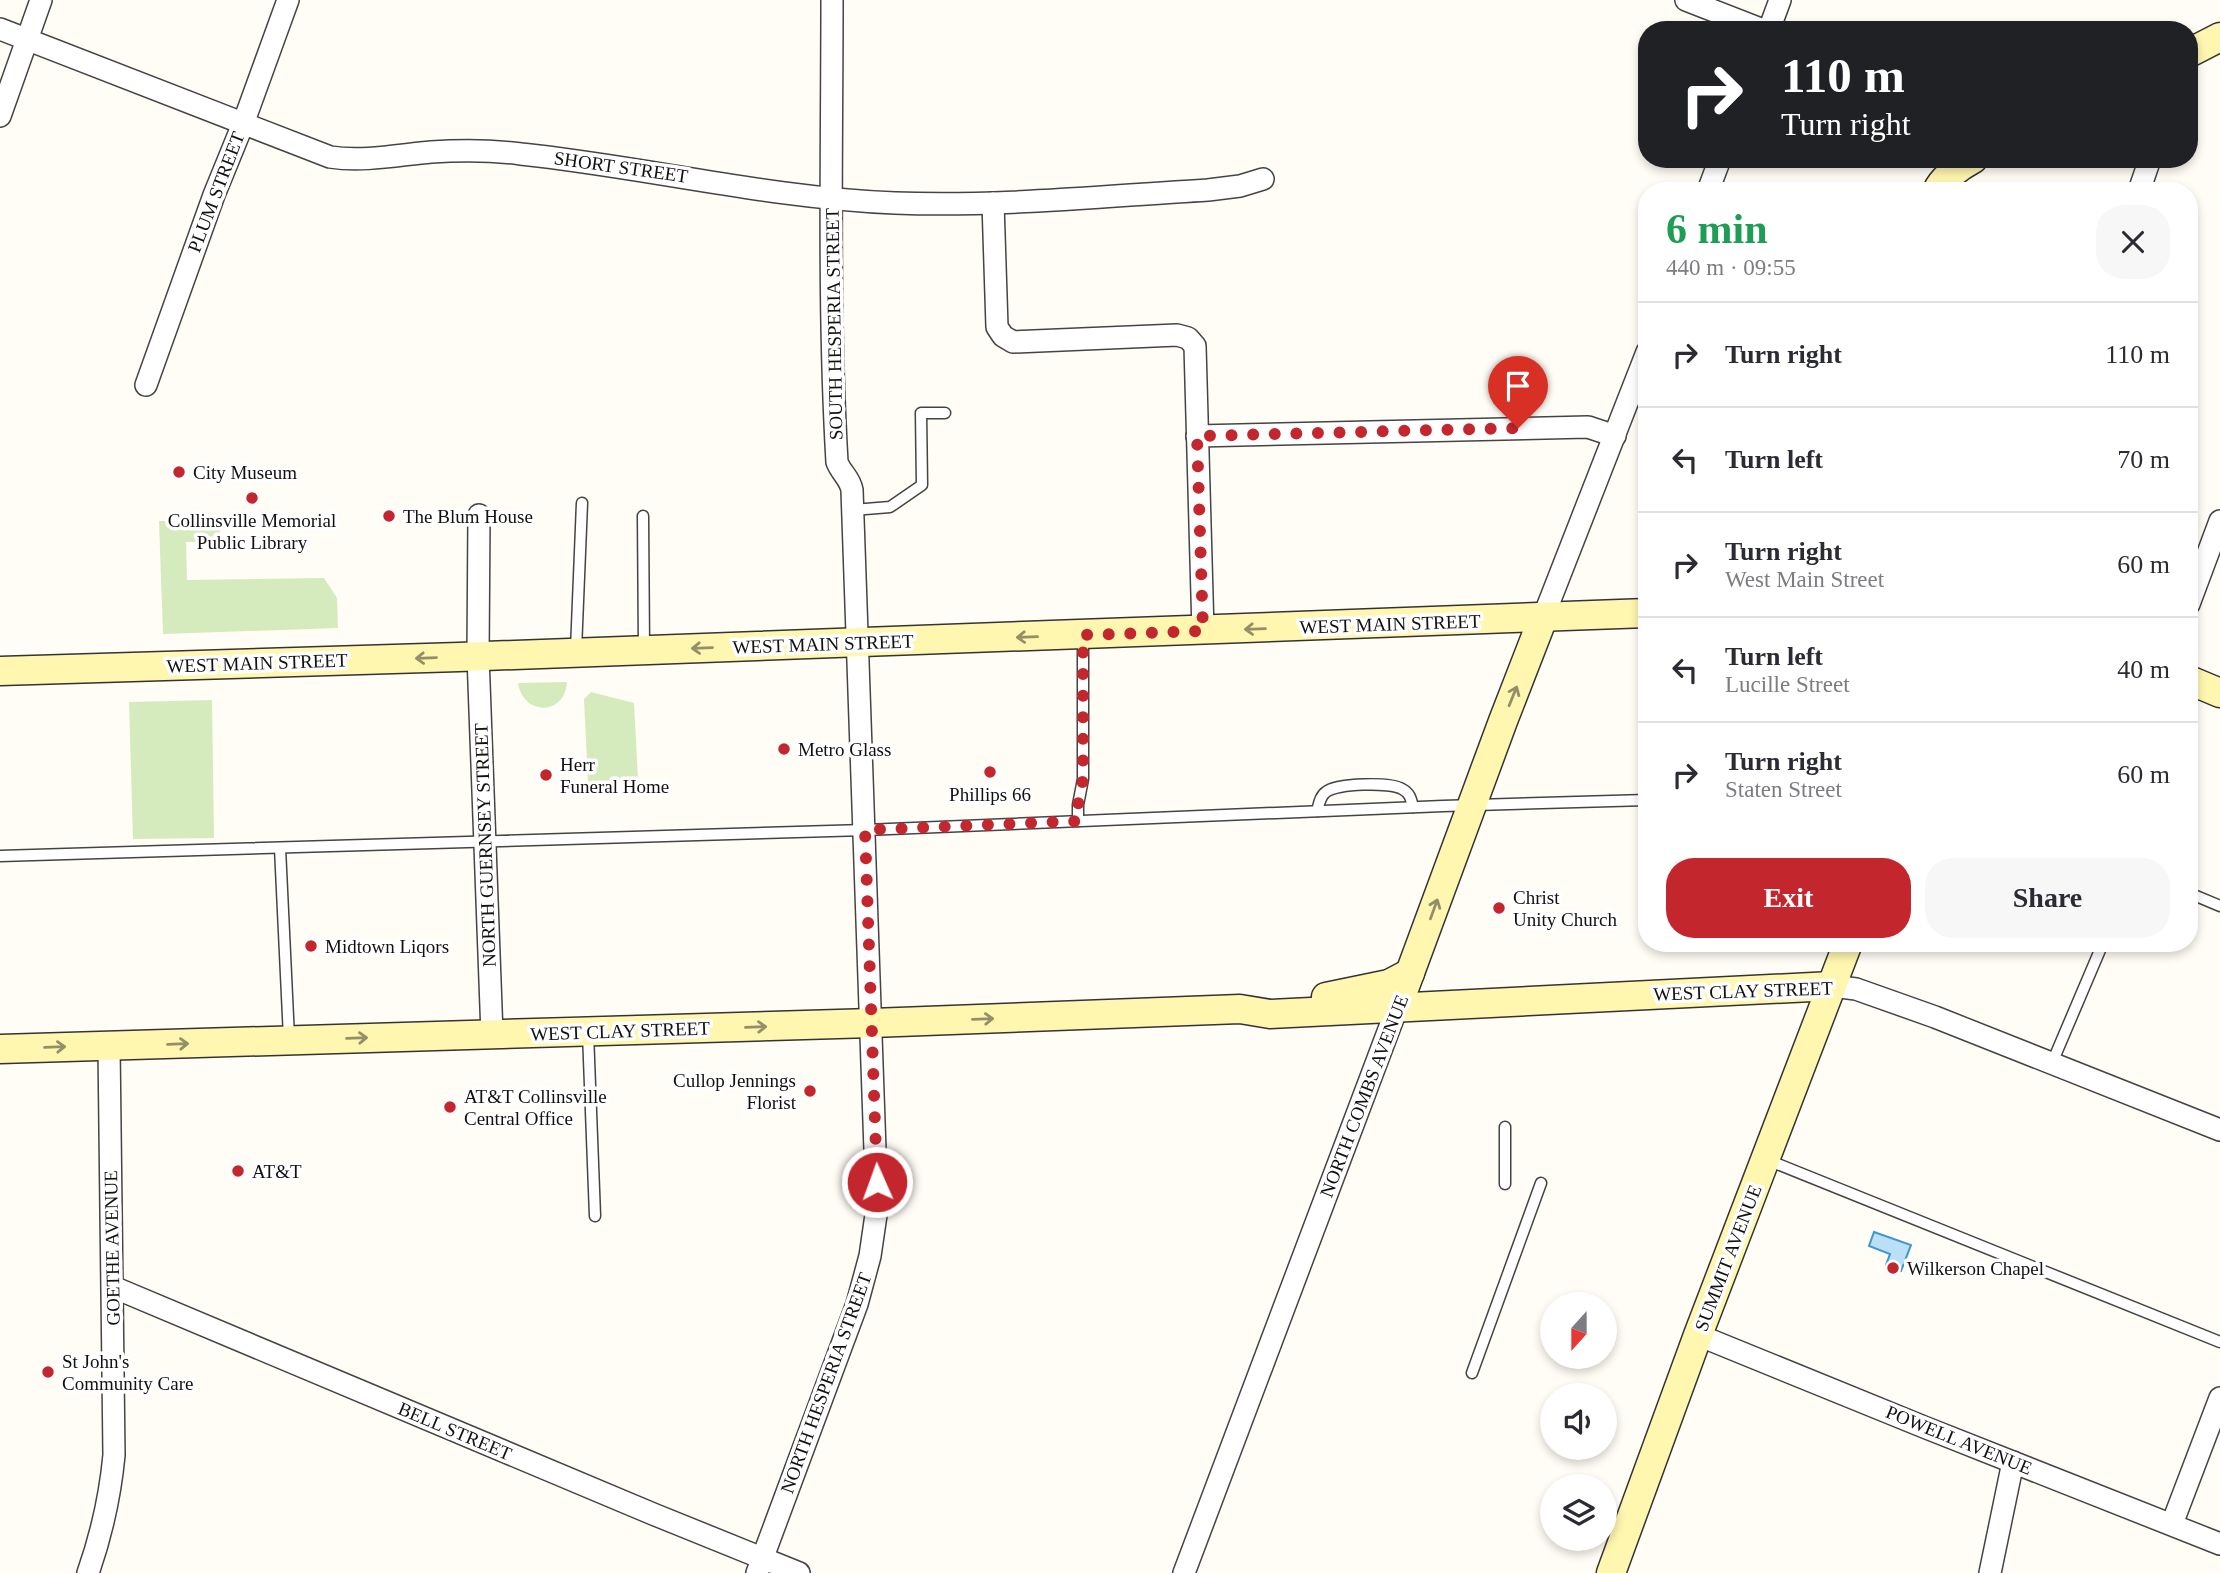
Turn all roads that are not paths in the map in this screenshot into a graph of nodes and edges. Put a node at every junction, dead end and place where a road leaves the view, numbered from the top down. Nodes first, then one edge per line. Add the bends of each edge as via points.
1 (41, 0) edge
2 (288, 0) edge
3 (832, 0) edge
4 (1686, 0) edge
5 (1780, 0) edge
6 (1742, 21) edge
7 (1770, 21) edge
8 (0, 29) edge
9 (2220, 37) edge
10 (27, 40) junction
11 (2198, 48) edge
12 (0, 116) edge
13 (243, 124) junction
14 (1959, 168) edge
15 (1264, 179) dead end
16 (1944, 182) edge
17 (832, 198) junction
18 (993, 203) junction
19 (1638, 376) edge
20 (146, 385) dead end
21 (945, 413) dead end
22 (1197, 436) junction
23 (1615, 436) junction
24 (582, 503) dead end
25 (853, 510) junction
26 (479, 515) dead end
27 (643, 516) dead end
28 (2220, 521) edge
29 (2198, 580) edge
30 (1638, 613) edge
31 (1543, 618) junction
32 (1203, 631) junction
33 (1083, 635) junction
34 (858, 643) junction
35 (644, 650) junction
36 (576, 653) junction
37 (478, 656) junction
38 (0, 671) edge
39 (2198, 684) edge
40 (2220, 693) edge
41 (1638, 800) edge
42 (1472, 805) junction
43 (1413, 807) junction
44 (1317, 811) junction
45 (1078, 821) junction
46 (865, 830) junction
47 (484, 842) junction
48 (280, 848) junction
49 (0, 856) edge
50 (2198, 897) edge
51 (2220, 906) edge
52 (1845, 952) edge
53 (2099, 952) edge
54 (1410, 973) junction
55 (1832, 986) junction
56 (1397, 1008) junction
57 (1240, 1009) junction
58 (872, 1023) junction
59 (589, 1032) junction
60 (492, 1035) junction
61 (289, 1041) junction
62 (109, 1046) junction
63 (0, 1049) edge
64 (2052, 1063) junction
65 (1506, 1127) dead end
66 (2220, 1130) edge
67 (1765, 1159) junction
68 (1541, 1183) dead end
69 (1505, 1184) dead end
70 (596, 1216) dead end
71 (113, 1287) junction
72 (1698, 1335) junction
73 (2220, 1342) edge
74 (1472, 1373) dead end
75 (2220, 1398) edge
76 (2013, 1462) junction
77 (2172, 1524) junction
78 (2220, 1544) edge
79 (760, 1566) edge
80 (88, 1573) edge
81 (799, 1573) edge
82 (1184, 1573) edge
83 (1611, 1573) edge
84 (1990, 1573) edge

1 - 10 street
2 - 13 street, PLUM STREET
3 - 17 street, SOUTH HESPERIA STREET
4 - 6 street
5 - 7 street
8 - 10 street, SHORT STREET
9 - 11 main road
10 - 12 street
10 - 13 street, SHORT STREET
13 - 17 street, SHORT STREET via 330,157 350,160 474,151 519,153
13 - 20 street, PLUM STREET
14 - 16 main road
15 - 18 street, SHORT STREET via 1208,190
17 - 18 street, SHORT STREET
17 - 25 street, SOUTH HESPERIA STREET via 837,462 851,481
18 - 22 street via 997,327 1003,336 1013,342 1188,338 1195,346
19 - 23 street
21 - 25 lane via 921,413 922,485 890,507
22 - 23 street via 1588,427
22 - 32 street
23 - 31 street
24 - 36 lane
25 - 34 street, SOUTH HESPERIA STREET
26 - 37 street, NORTH GUERNSEY STREET
27 - 35 lane
28 - 29 street
30 - 31 main road, WEST MAIN STREET
31 -> 32 main road, WEST MAIN STREET
42 -> 31 main road, NORTH COMBS AVENUE
32 - 33 main road, WEST MAIN STREET
33 -> 34 main road, WEST MAIN STREET
33 - 45 lane via 1083,779
34 -> 35 main road, WEST MAIN STREET
34 - 46 street, NORTH HESPERIA STREET
35 - 36 main road, WEST MAIN STREET
36 - 37 main road, WEST MAIN STREET
37 -> 38 main road, WEST MAIN STREET
37 - 47 street, NORTH GUERNSEY STREET
39 - 40 main road
41 - 42 lane
42 - 43 lane
54 -> 42 main road, NORTH COMBS AVENUE
43 - 44 lane
43 - 44 lane via 1410,796 1391,785 1337,787 1326,792
44 - 45 lane
45 - 46 lane
46 - 47 lane
46 - 58 street, NORTH HESPERIA STREET
47 - 48 lane
47 - 60 street, NORTH GUERNSEY STREET
48 - 49 lane
48 - 61 lane
50 - 51 lane
52 - 55 main road, SUMMIT AVENUE
53 - 64 lane
54 - 56 main road, NORTH COMBS AVENUE
54 - 57 main road, WEST CLAY STREET via 1389,984 1354,992
55 - 56 main road, WEST CLAY STREET
55 - 64 street, WEST CLAY STREET via 1871,994
55 - 67 main road, SUMMIT AVENUE
56 - 57 main road, WEST CLAY STREET via 1270,1014
56 - 82 street, NORTH COMBS AVENUE
58 -> 57 main road, WEST CLAY STREET
59 -> 58 main road, WEST CLAY STREET
58 - 79 street, NORTH HESPERIA STREET via 877,1208 870,1256 857,1304
59 - 60 main road, WEST CLAY STREET
59 - 70 lane
61 -> 60 main road, WEST CLAY STREET
62 -> 61 main road, WEST CLAY STREET
63 -> 62 main road, WEST CLAY STREET
62 - 71 street, GOETHE AVENUE
64 - 66 street, WEST CLAY STREET
65 - 69 lane
67 - 72 main road, SUMMIT AVENUE
67 - 73 lane
68 - 74 lane
71 - 79 street, BELL STREET
71 - 80 street, GOETHE AVENUE via 114,1455 102,1532
72 - 76 street, POWELL AVENUE
72 - 83 main road, SUMMIT AVENUE
75 - 77 street
76 - 77 street, POWELL AVENUE
76 - 84 street
77 - 78 street, POWELL AVENUE
79 - 81 street, BELL STREET

